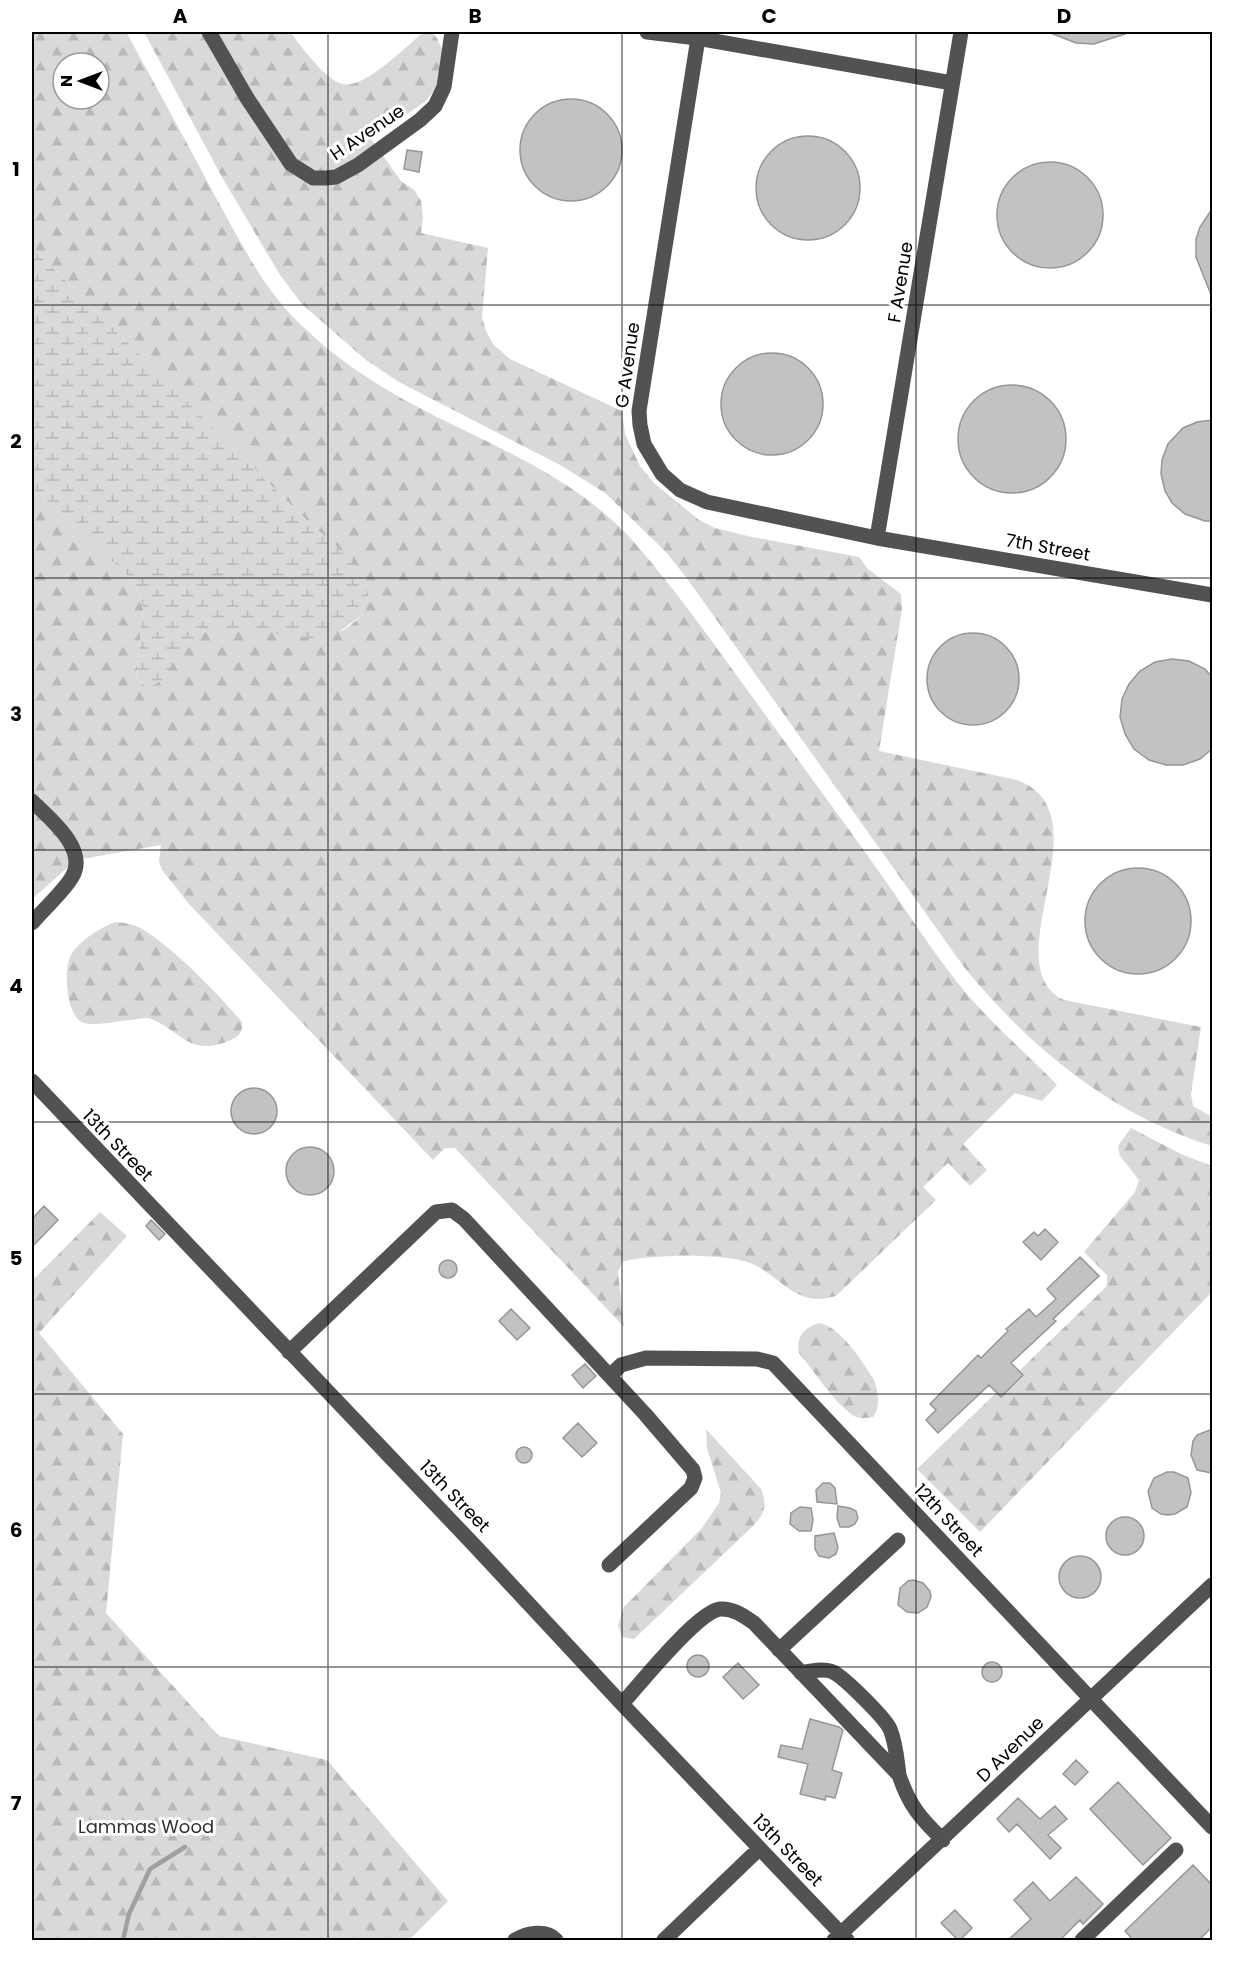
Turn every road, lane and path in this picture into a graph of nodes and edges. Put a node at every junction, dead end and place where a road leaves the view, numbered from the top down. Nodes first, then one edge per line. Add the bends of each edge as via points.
1 (209, 32) edge
2 (452, 32) edge
3 (647, 32) edge
4 (961, 32) edge
5 (698, 35) edge
6 (951, 83) junction
7 (877, 538) junction
8 (1212, 595) edge
9 (32, 801) edge
10 (32, 923) edge
11 (32, 1081) edge
12 (289, 1352) junction
13 (610, 1376) junction
14 (898, 1540) dead end
15 (609, 1565) dead end
16 (1212, 1585) edge
17 (779, 1650) junction
18 (801, 1673) junction
19 (1091, 1699) junction
20 (622, 1704) junction
21 (899, 1775) junction
22 (1212, 1827) edge
23 (943, 1840) junction
24 (759, 1849) junction
25 (1176, 1850) dead end
26 (840, 1938) edge
27 (516, 1941) edge
28 (556, 1941) edge
29 (664, 1941) edge
30 (1082, 1941) edge

1 - 2 lane, H Avenue via 291,164 313,178 326,178 358,165 435,106 444,87
3 - 5 lane
4 - 6 lane, F Avenue
5 - 6 lane
5 - 7 lane, G Avenue via 641,398 640,425 645,444 662,474 695,498
6 - 7 lane, F Avenue
7 - 8 lane, 7th Street
9 - 10 lane via 64,833 76,860 72,877
11 - 12 lane, 13th Street
12 - 13 lane via 436,1212 452,1210
12 - 20 lane, 13th Street
13 - 15 lane via 693,1470 695,1478 691,1488
13 - 19 lane, 12th Street via 621,1365 652,1357 757,1359 773,1364
14 - 17 lane
16 - 19 lane, D Avenue
17 - 18 lane
17 - 20 lane via 746,1617 727,1610 712,1612
18 - 21 lane
18 - 21 lane via 834,1672 881,1717 893,1737
19 - 22 lane, 12th Street
19 - 23 lane, D Avenue
20 - 24 lane, 13th Street
21 - 23 lane via 915,1811
23 - 26 lane, D Avenue
24 - 26 lane, 13th Street
24 - 29 lane
25 - 30 lane
27 - 28 lane via 537,1932

